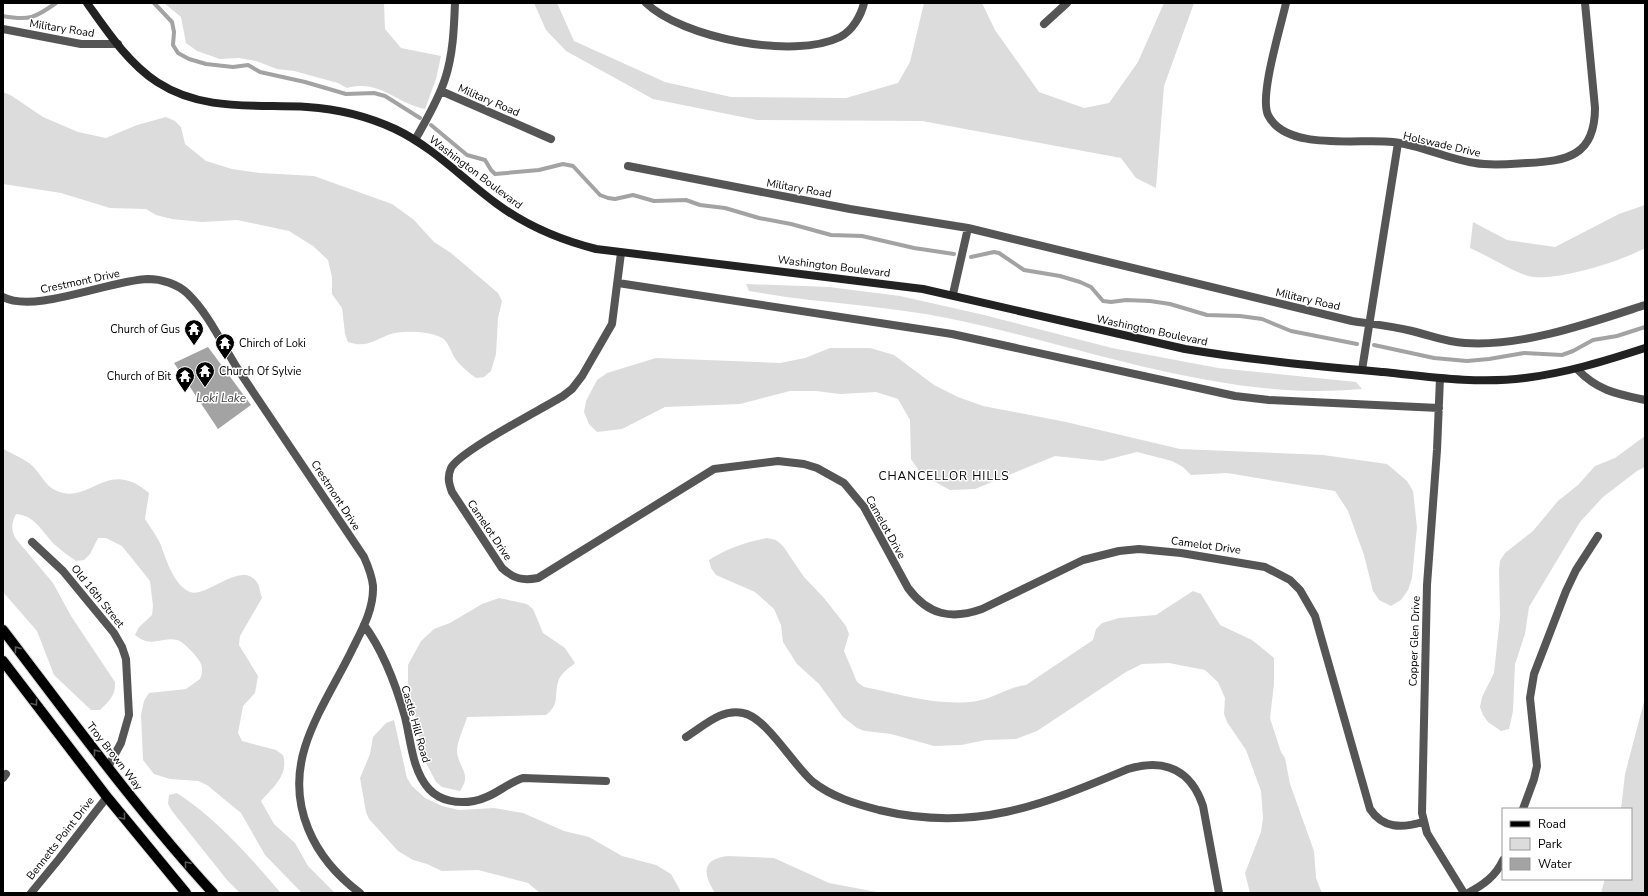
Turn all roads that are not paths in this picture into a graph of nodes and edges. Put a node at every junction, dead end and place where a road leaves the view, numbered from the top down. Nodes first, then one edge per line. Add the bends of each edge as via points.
1 (87, 3) edge
2 (455, 3) edge
3 (646, 3) edge
4 (864, 3) edge
5 (1067, 3) edge
6 (1286, 3) edge
7 (1585, 3) edge
8 (1044, 24) dead end
9 (3, 29) edge
10 (118, 44) junction
11 (441, 91) junction
12 (551, 139) dead end
13 (415, 140) junction
14 (1398, 142) junction
15 (628, 166) dead end
16 (968, 228) junction
17 (621, 253) junction
18 (618, 283) junction
19 (953, 294) junction
20 (3, 297) edge
21 (1645, 305) edge
22 (1369, 324) junction
23 (1645, 348) edge
24 (1577, 369) junction
25 (1362, 370) junction
26 (1440, 378) junction
27 (1645, 400) edge
28 (1439, 408) junction
29 (1598, 536) dead end
30 (32, 542) dead end
31 (364, 625) junction
32 (3, 630) edge
33 (3, 661) edge
34 (686, 737) dead end
35 (108, 767) junction
36 (606, 781) dead end
37 (107, 797) junction
38 (1523, 808) edge
39 (1423, 822) junction
40 (1502, 863) edge
41 (31, 893) edge
42 (186, 893) edge
43 (213, 893) edge
44 (360, 893) edge
45 (1219, 893) edge
46 (1464, 893) edge
47 (1468, 893) edge

1 - 10 street, Washington Boulevard
2 - 11 street via 450,61
3 - 4 street via 656,12 710,36 779,46 819,43 840,37 850,29
5 - 8 street
6 - 14 street via 1265,95 1267,115 1272,123 1293,135 1324,141
7 - 14 street, Holswade Drive via 1595,120 1589,140 1582,149 1558,161 1496,165 1476,164
9 - 10 street, Military Road via 81,44
10 - 13 street, Washington Boulevard via 135,64 157,81 195,99 231,105 331,109 377,121
11 - 12 street, Military Road
11 - 13 street
13 - 17 street, Washington Boulevard via 498,205 534,227 576,244
14 - 22 street, Holswade Drive
15 - 16 street, Military Road via 850,209
16 - 19 street
16 - 22 street, Military Road
17 - 18 street, Camelot Drive
17 - 19 street, Washington Boulevard via 856,279
18 - 28 street via 952,334 1235,396 1276,401 1347,402
18 - 39 street, Camelot Drive via 614,313 607,334 572,389 467,453 451,468 448,476 452,492 502,568 510,575 528,580 542,576 714,469 778,461 817,468 844,483 864,507 915,598 925,606 951,615 982,609 1083,560 1119,551 1160,550 1264,567 1284,577 1300,590 1315,616 1370,809 1375,817 1392,826
19 - 25 street, Washington Boulevard via 1185,350
20 - 31 street, Crestmont Drive via 16,302 38,301 147,279 166,281 186,292 199,307 364,557 373,585 371,606
21 - 22 street, Military Road via 1550,333 1504,341 1454,342
22 - 25 street, Holswade Drive
23 - 24 street, Washington Boulevard
24 - 26 street, Washington Boulevard via 1524,379
24 - 27 street via 1599,387
25 - 26 street, Washington Boulevard
26 - 28 street, Copper Glen Drive
28 - 39 street, Copper Glen Drive via 1427,585
29 - 38 street via 1569,584 1534,674 1530,698 1537,766
30 - 35 street, Old 16th Street via 63,571 114,633 122,647 126,659 129,715 121,743
31 - 36 street, Castle Hill Road via 380,648 388,667 404,716 416,766 428,788 436,795 447,801 474,802 523,778
31 - 44 street, Crestmont Drive via 311,732 302,758 300,785 303,815 314,842 332,867
35 -> 32 main road, Troy Brown Way
33 -> 37 main road
34 - 45 street via 723,714 743,713 756,719 806,776 831,794 882,810 930,818 971,818 1009,812 1059,798 1128,769 1161,765 1183,774 1199,792
43 -> 35 main road, Troy Brown Way
37 - 41 street, Bennetts Point Drive
37 -> 42 main road
39 - 46 street, Copper Glen Drive via 1432,843
40 - 47 street via 1489,880

